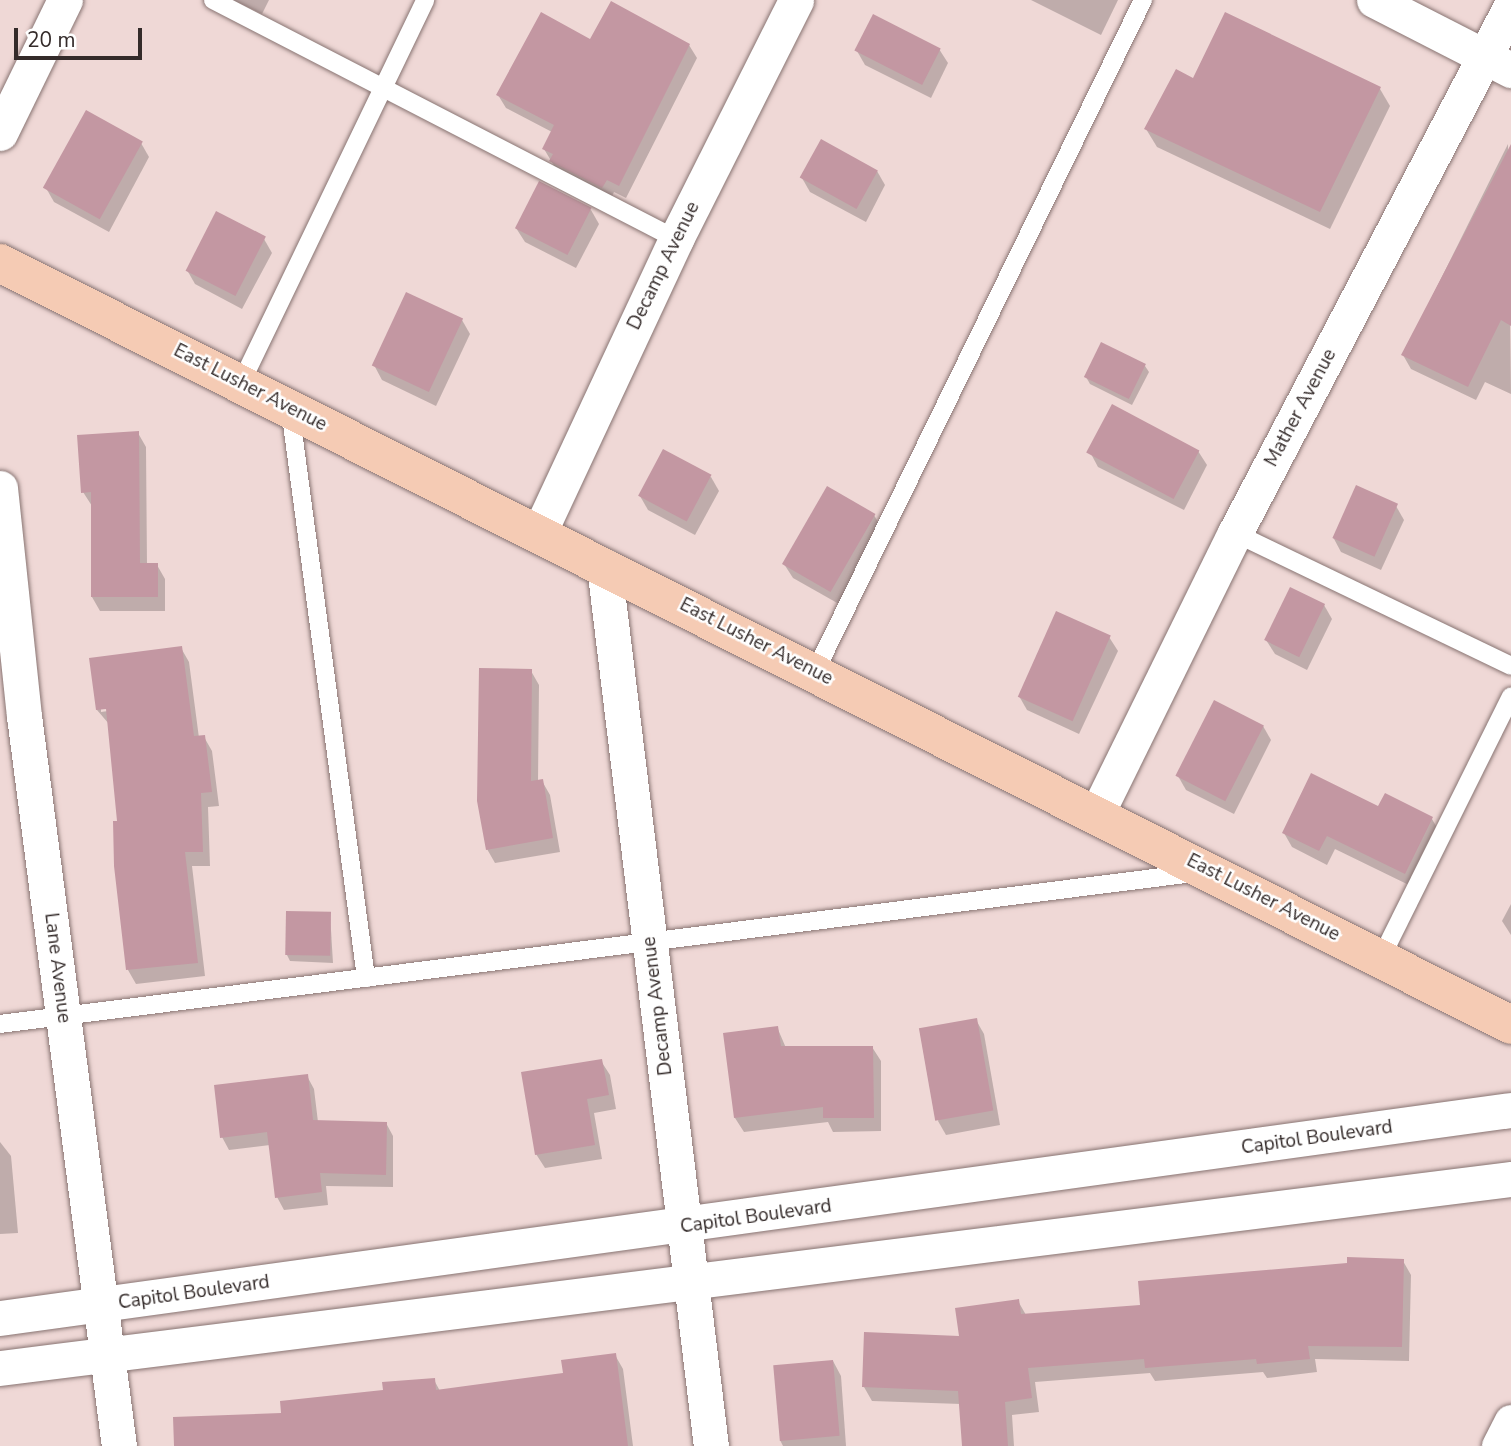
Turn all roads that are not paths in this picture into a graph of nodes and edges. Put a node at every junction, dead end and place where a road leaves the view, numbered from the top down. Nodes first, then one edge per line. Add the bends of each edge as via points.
1 (65, 0) edge
2 (214, 0) edge
3 (425, 0) edge
4 (796, 0) edge
5 (1143, 0) edge
6 (1374, 0) edge
7 (1511, 6) edge
8 (1498, 64) edge
9 (382, 87) junction
10 (0, 133) edge
11 (676, 239) junction
12 (0, 263) edge
13 (241, 383) junction
14 (290, 408) junction
15 (0, 488) edge
16 (1235, 533) junction
17 (538, 535) junction
18 (604, 566) junction
19 (1511, 666) edge
20 (816, 672) junction
21 (1511, 696) edge
22 (12, 717) edge
23 (1097, 813) junction
24 (1211, 871) junction
25 (650, 942) junction
26 (1381, 958) junction
27 (366, 978) junction
28 (63, 1016) junction
29 (0, 1024) edge
30 (1511, 1025) edge
31 (1511, 1110) edge
32 (1511, 1179) edge
33 (684, 1227) junction
34 (691, 1283) junction
35 (101, 1306) junction
36 (0, 1318) edge
37 (107, 1353) junction
38 (0, 1368) edge
39 (1511, 1422) edge
40 (119, 1446) edge
41 (711, 1446) edge
42 (1499, 1446) edge

1 - 10 street
2 - 9 lane
3 - 9 lane
4 - 11 street, Decamp Avenue
5 - 20 lane
6 - 8 street
7 - 8 street, Mather Avenue
8 - 16 street, Mather Avenue
9 - 11 lane
9 - 13 lane
11 - 17 street, Decamp Avenue
12 - 13 main road, East Lusher Avenue
13 - 14 main road, East Lusher Avenue
14 - 17 main road, East Lusher Avenue
14 - 27 lane
15 - 22 street, Lane Avenue
16 - 19 lane
16 - 23 street, Mather Avenue
17 - 18 main road, East Lusher Avenue
18 - 20 main road, East Lusher Avenue
18 - 25 street, Decamp Avenue
20 - 23 main road, East Lusher Avenue
21 - 26 lane
22 - 28 street, Lane Avenue
23 - 24 main road, East Lusher Avenue
24 - 25 lane
24 - 26 main road, East Lusher Avenue
25 - 27 lane
25 - 33 street, Decamp Avenue
26 - 30 main road, East Lusher Avenue
27 - 28 lane
28 - 29 lane
28 - 35 street, Lane Avenue
31 - 33 street, Capitol Boulevard
32 - 34 street
33 - 34 street, Decamp Avenue
33 - 35 street, Capitol Boulevard
34 - 37 street
34 - 41 street, Decamp Avenue
35 - 36 street, Capitol Boulevard
35 - 37 street, Lane Avenue
37 - 38 street
37 - 40 street, Lane Avenue
39 - 42 street

